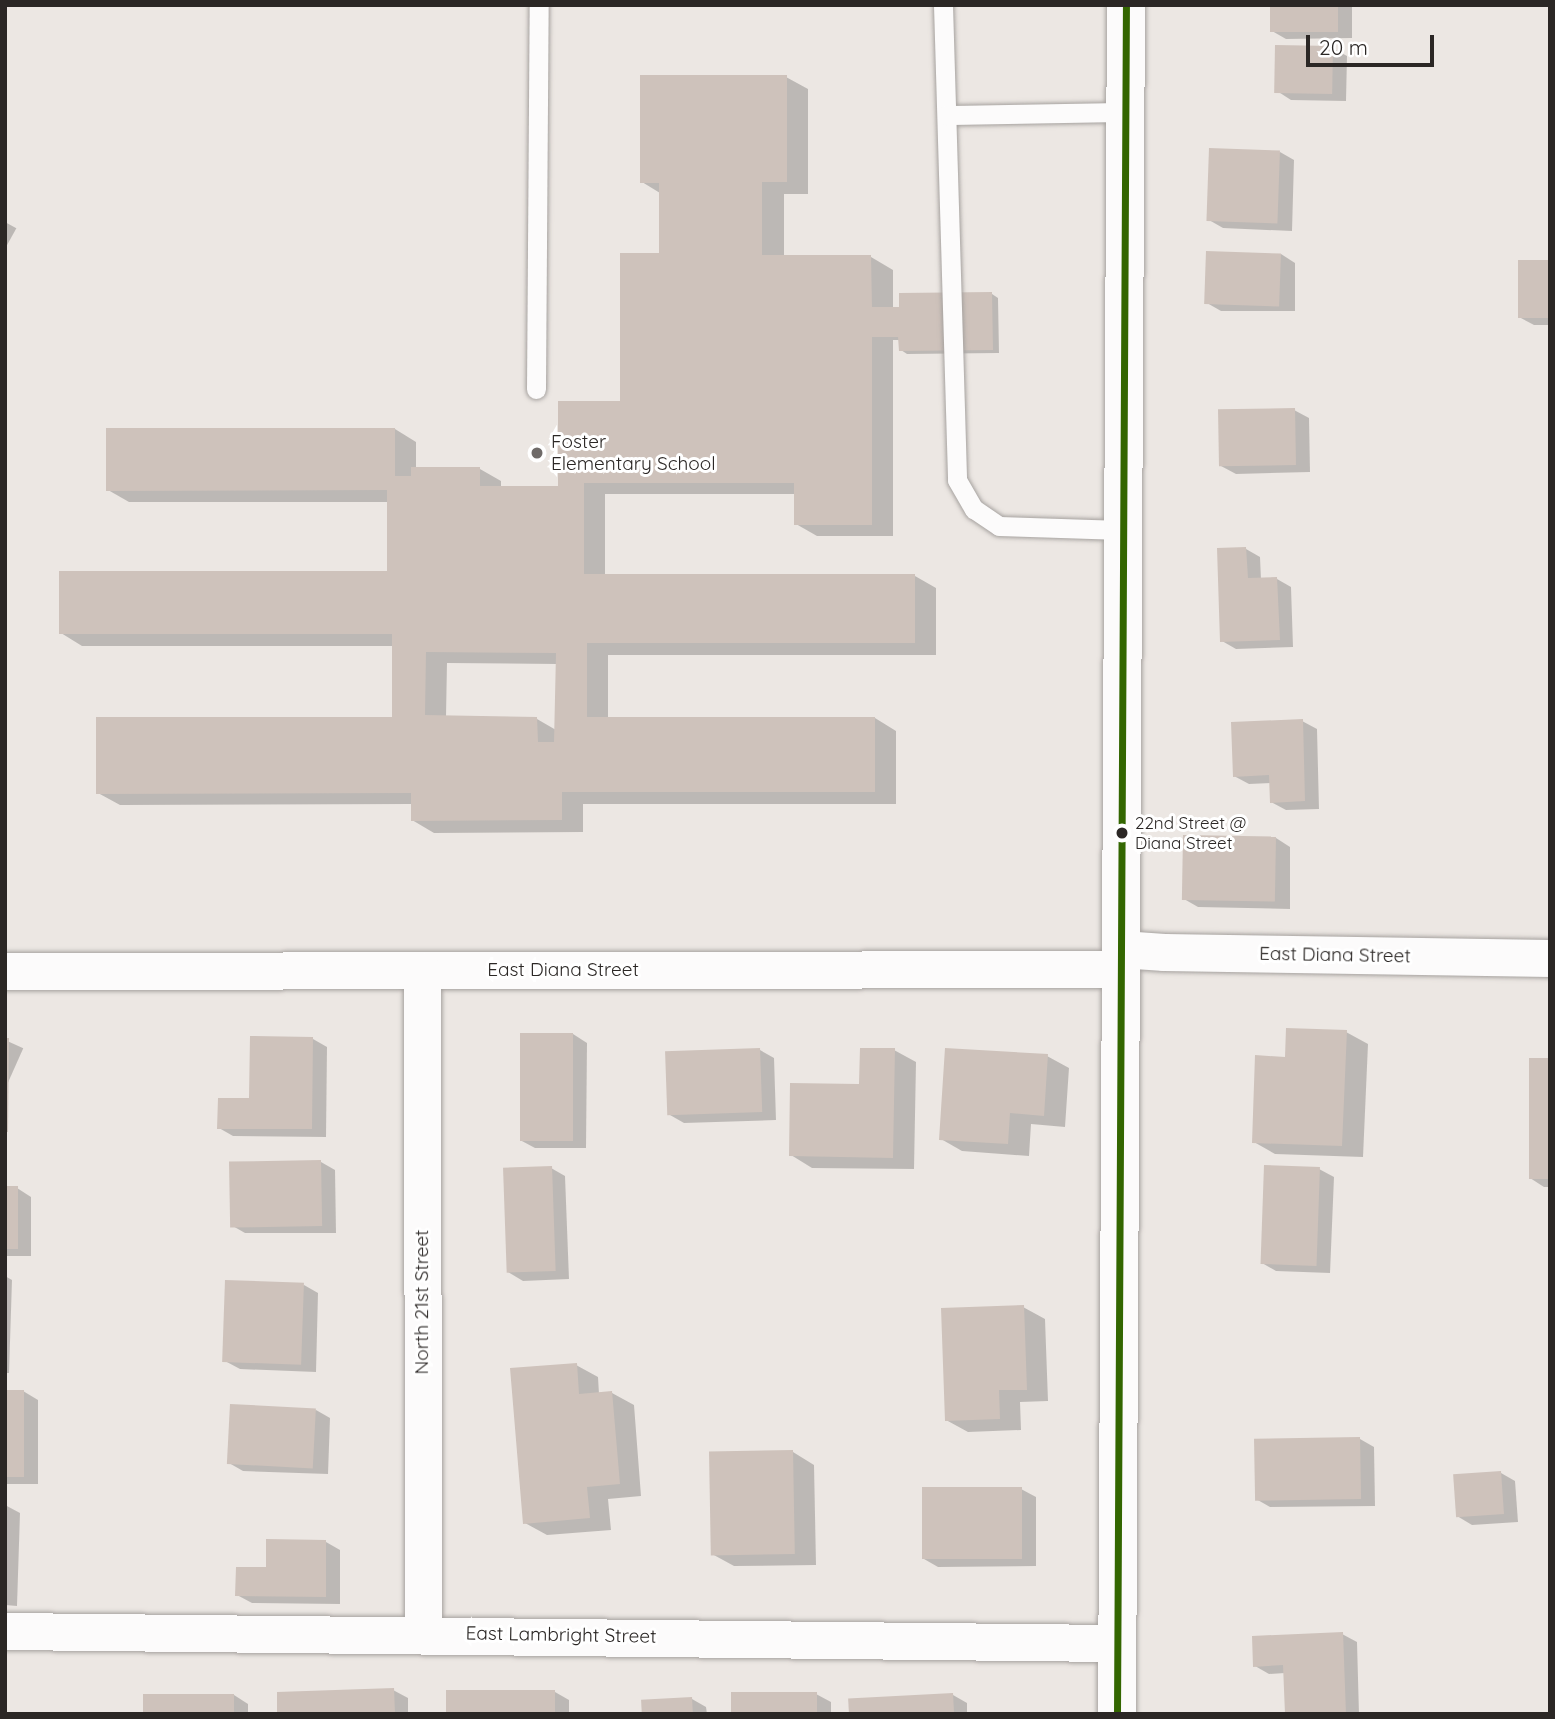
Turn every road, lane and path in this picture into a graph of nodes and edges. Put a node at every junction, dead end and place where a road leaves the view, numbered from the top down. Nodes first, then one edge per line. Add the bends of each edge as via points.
1 (539, 5) edge
2 (943, 5) edge
3 (1126, 5) edge
4 (1125, 112) junction
5 (947, 115) junction
6 (537, 389) dead end
7 (1122, 530) junction
8 (1550, 958) edge
9 (1121, 959) junction
10 (5, 971) edge
11 (422, 971) junction
12 (5, 1631) edge
13 (423, 1634) junction
14 (1117, 1643) junction
15 (1117, 1714) edge

1 - 6 lane
2 - 5 lane
3 - 4 street
4 - 5 lane
4 - 7 street
5 - 7 lane via 957,480 974,509 999,526
7 - 9 street
8 - 9 street, East Diana Street via 1164,952
9 - 11 street, East Diana Street
9 - 14 street
10 - 11 street, East Diana Street
11 - 13 street, North 21st Street
12 - 13 street, East Lambright Street
13 - 14 street, East Lambright Street
14 - 15 street

